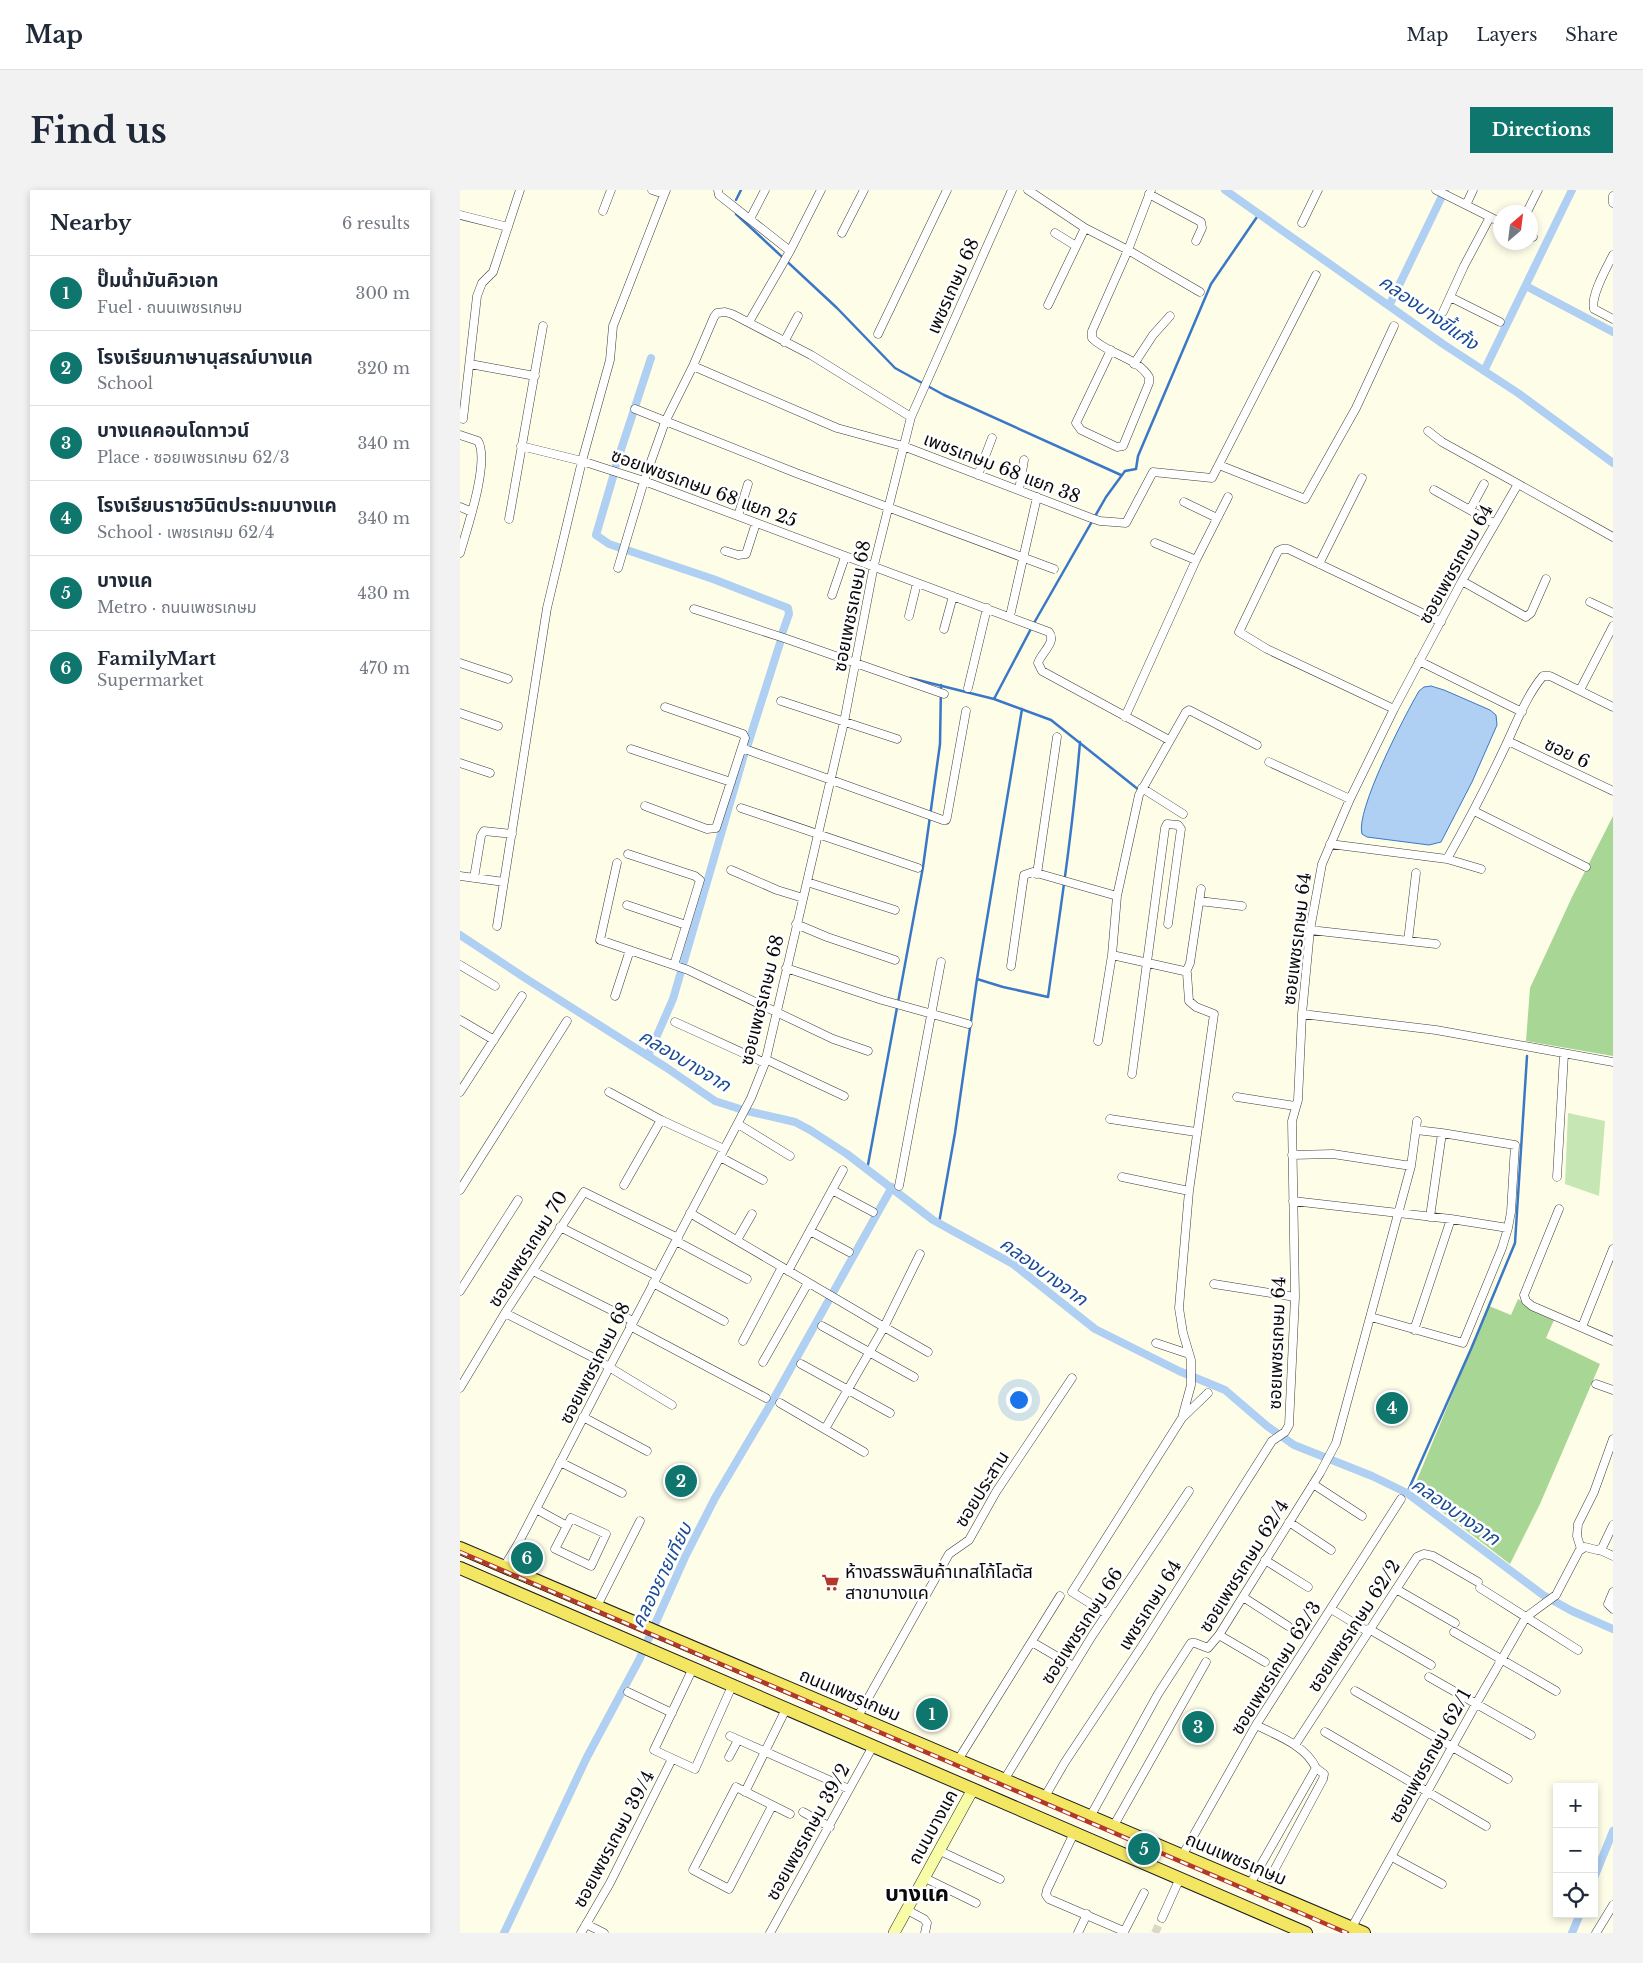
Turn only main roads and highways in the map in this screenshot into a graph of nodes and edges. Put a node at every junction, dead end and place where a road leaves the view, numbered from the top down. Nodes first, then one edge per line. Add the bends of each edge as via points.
1 (460, 1548) edge
2 (461, 1571) edge
3 (958, 1760) junction
4 (973, 1790) junction
5 (894, 1933) edge
6 (1306, 1933) edge
7 (1364, 1933) edge

1 - 3 main road, ถนนเพชรเกษม
2 - 4 main road
3 - 4 main road via 970,1771
3 - 7 main road, ถนนเพชรเกษม
4 - 5 main road, ถนนบางแค
4 - 6 main road

